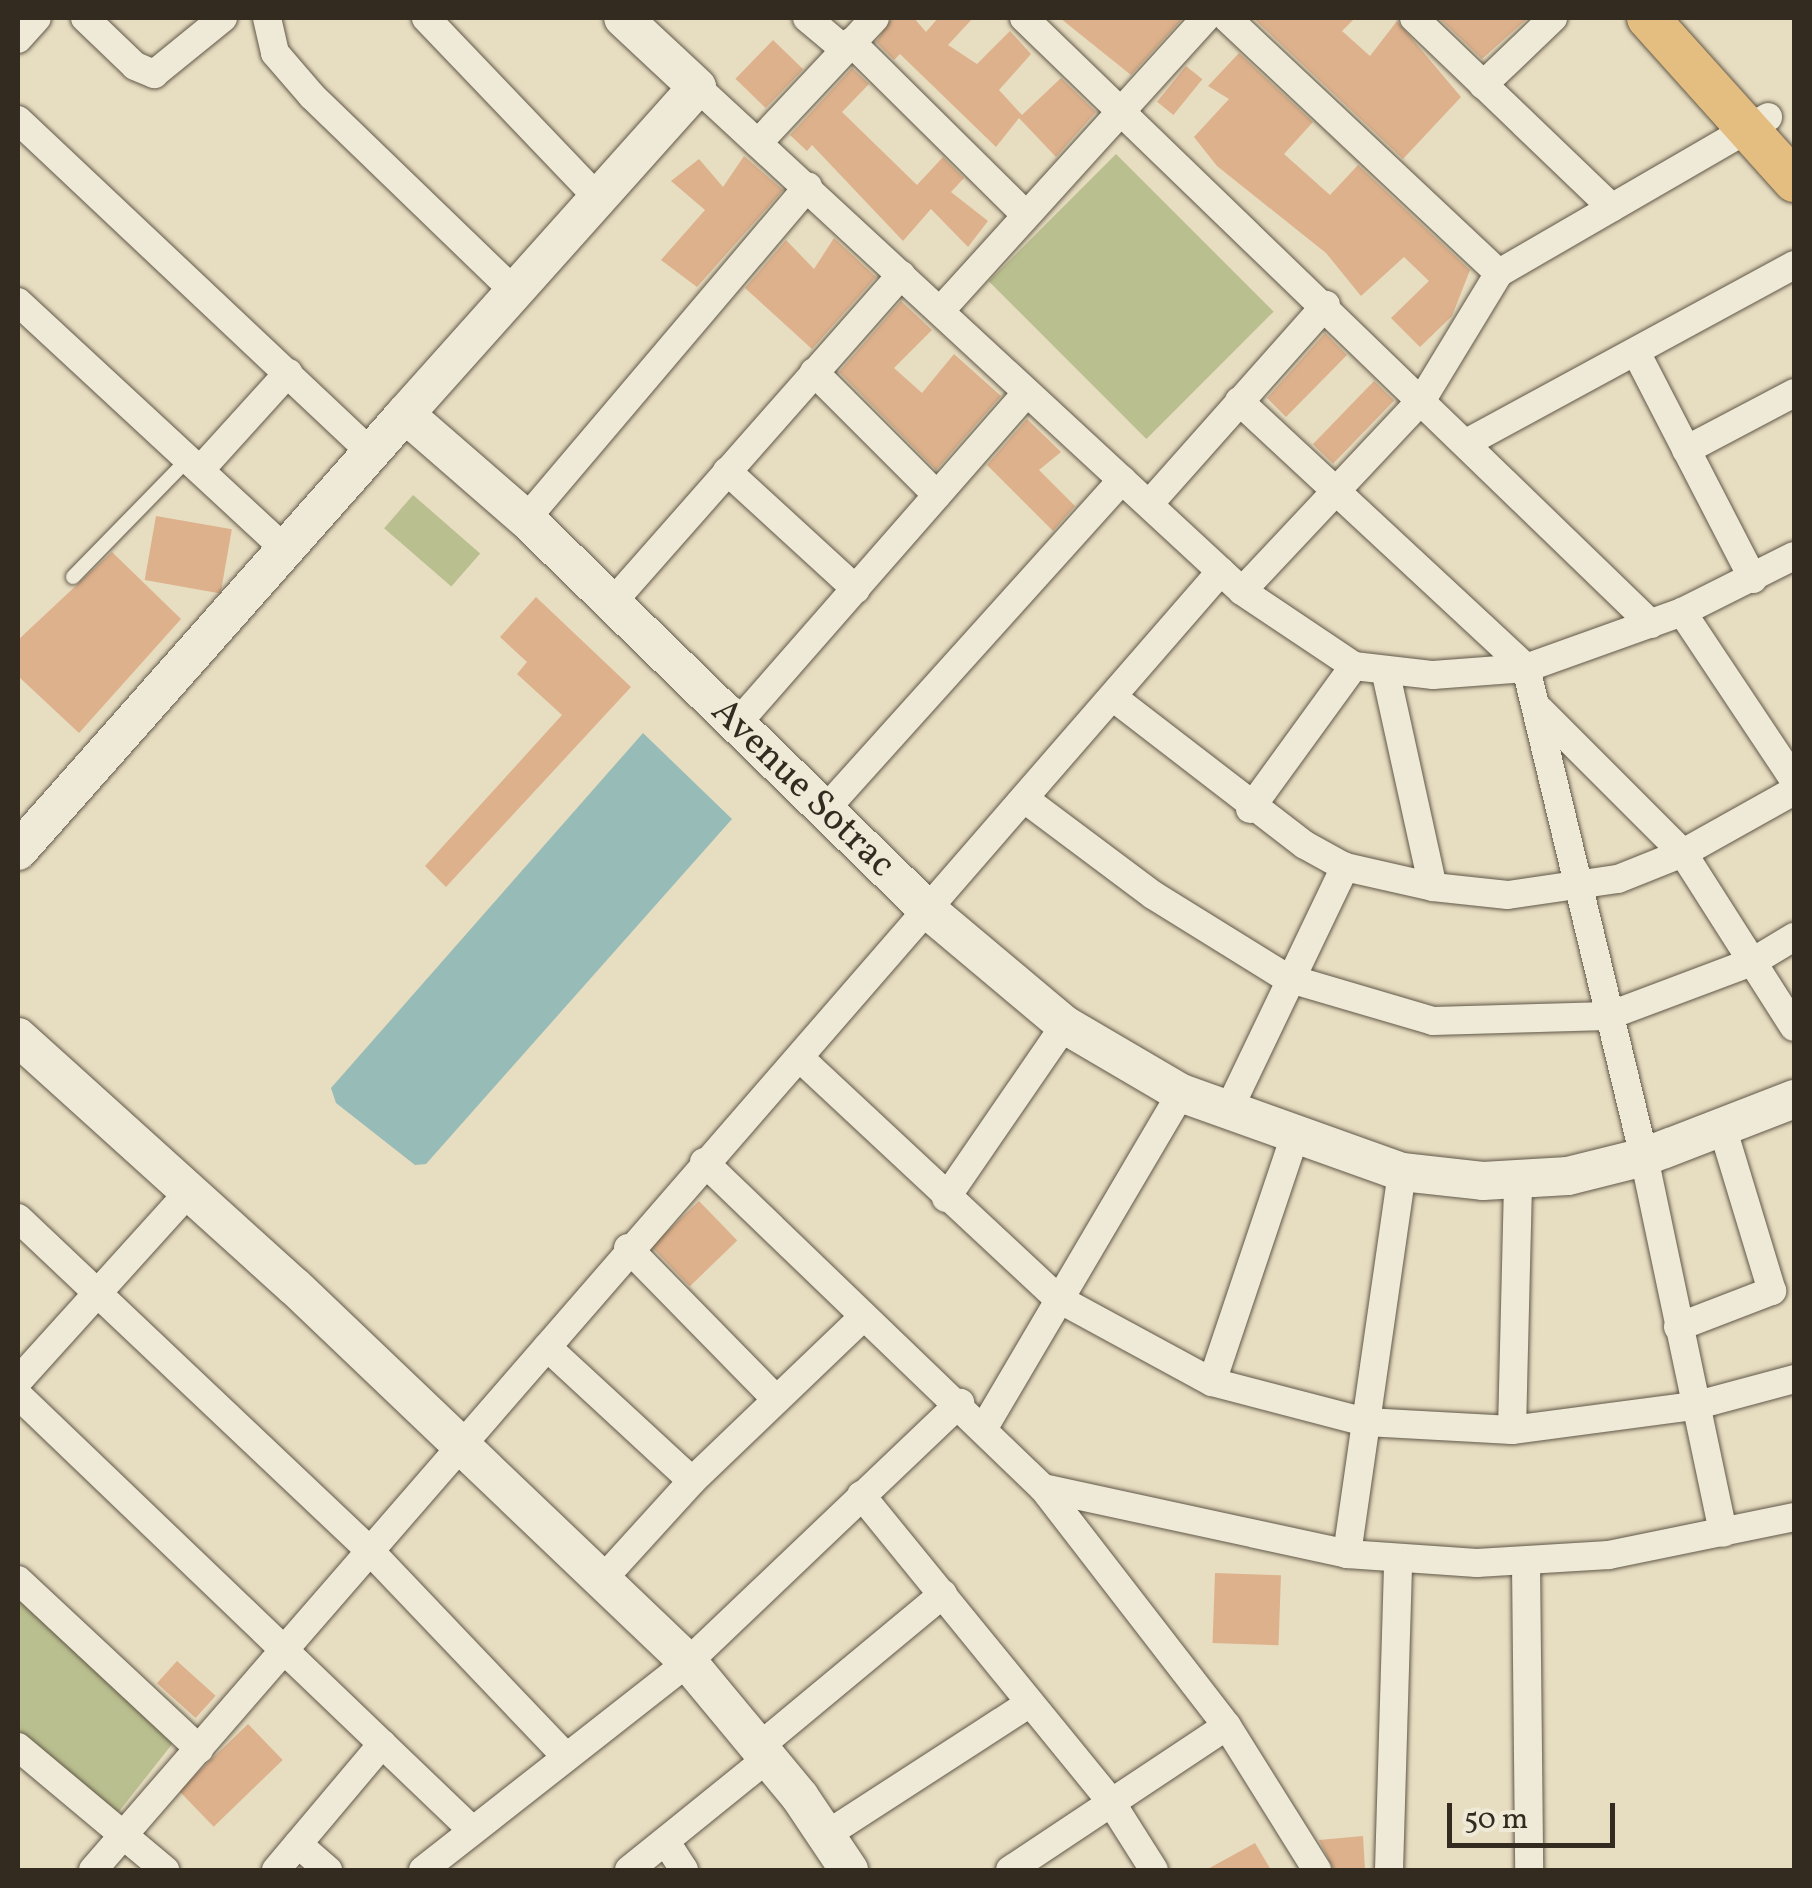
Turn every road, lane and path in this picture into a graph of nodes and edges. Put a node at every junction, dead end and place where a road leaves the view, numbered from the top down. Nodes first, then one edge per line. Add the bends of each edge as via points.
1 (37, 18) edge
2 (85, 18) edge
3 (223, 18) edge
4 (267, 18) edge
5 (426, 18) edge
6 (623, 18) edge
7 (807, 18) edge
8 (875, 18) edge
9 (1024, 18) edge
10 (1206, 18) edge
11 (1227, 18) edge
12 (1414, 18) edge
13 (1553, 18) edge
14 (1648, 18) edge
15 (1677, 18) edge
16 (18, 38) edge
17 (847, 45) junction
18 (1483, 86) junction
19 (697, 87) junction
20 (1122, 110) junction
21 (18, 120) edge
22 (1771, 131) edge
23 (758, 143) junction
24 (1794, 181) edge
25 (808, 187) junction
26 (596, 196) junction
27 (1612, 208) junction
28 (1026, 215) junction
29 (1794, 265) edge
30 (1499, 273) junction
31 (901, 275) junction
32 (512, 288) junction
33 (18, 302) edge
34 (1326, 306) junction
35 (940, 311) junction
36 (1638, 356) junction
37 (814, 372) junction
38 (288, 373) junction
39 (1027, 392) junction
40 (1794, 394) edge
41 (1423, 398) junction
42 (1239, 401) junction
43 (405, 414) junction
44 (1468, 442) junction
45 (1686, 450) junction
46 (370, 452) junction
47 (195, 463) junction
48 (727, 471) junction
49 (1122, 480) junction
50 (1338, 487) junction
51 (937, 495) junction
52 (1150, 503) junction
53 (526, 518) junction
54 (284, 549) junction
55 (1794, 558) edge
56 (1221, 571) junction
57 (73, 577) dead end
58 (1754, 579) junction
59 (856, 589) junction
60 (1242, 590) junction
61 (611, 604) junction
62 (1682, 612) junction
63 (1651, 624) junction
64 (1354, 666) junction
65 (1526, 668) junction
66 (1386, 674) junction
67 (1114, 698) junction
68 (1540, 710) junction
69 (736, 726) junction
70 (1794, 780) edge
71 (1794, 791) edge
72 (1026, 800) junction
73 (1250, 809) junction
74 (824, 812) junction
75 (19, 846) edge
76 (1683, 854) junction
77 (1345, 867) junction
78 (1433, 887) junction
79 (1579, 889) junction
80 (929, 910) junction
81 (1794, 937) edge
82 (1754, 961) junction
83 (1287, 978) junction
84 (1608, 1016) junction
85 (1065, 1025) junction
86 (1794, 1027) edge
87 (18, 1037) edge
88 (800, 1060) junction
89 (1181, 1093) junction
90 (1794, 1099) edge
91 (1228, 1111) junction
92 (1723, 1130) junction
93 (1294, 1138) junction
94 (1644, 1157) junction
95 (704, 1162) junction
96 (1402, 1172) junction
97 (1518, 1181) junction
98 (189, 1192) junction
99 (946, 1198) junction
100 (18, 1218) edge
101 (628, 1248) junction
102 (99, 1293) junction
103 (1056, 1298) junction
104 (864, 1316) junction
105 (1678, 1327) junction
106 (547, 1347) junction
107 (1794, 1379) edge
108 (18, 1381) edge
109 (1212, 1382) junction
110 (18, 1396) edge
111 (776, 1398) junction
112 (960, 1403) junction
113 (1694, 1406) junction
114 (1366, 1422) junction
115 (985, 1426) junction
116 (1512, 1430) junction
117 (462, 1446) junction
118 (692, 1482) junction
119 (1044, 1488) junction
120 (861, 1495) junction
121 (1794, 1517) edge
122 (1723, 1533) junction
123 (372, 1553) junction
124 (1347, 1554) junction
125 (1398, 1560) junction
126 (1526, 1564) junction
127 (18, 1580) edge
128 (602, 1580) junction
129 (942, 1594) junction
130 (286, 1654) junction
131 (688, 1662) junction
132 (1030, 1702) junction
133 (1227, 1726) junction
134 (382, 1744) junction
135 (18, 1747) edge
136 (200, 1749) junction
137 (764, 1751) junction
138 (566, 1758) junction
139 (1111, 1802) junction
140 (472, 1830) junction
141 (124, 1832) junction
142 (826, 1836) junction
143 (666, 1842) junction
144 (298, 1844) junction
145 (1015, 1869) edge
146 (92, 1870) edge
147 (165, 1870) edge
148 (276, 1870) edge
149 (328, 1870) edge
150 (423, 1870) edge
151 (629, 1870) edge
152 (684, 1870) edge
153 (849, 1870) edge
154 (1154, 1870) edge
155 (1317, 1870) edge
156 (1389, 1870) edge
157 (1529, 1870) edge

1 - 16 street
2 - 3 street via 154,74
4 - 32 street via 275,52 312,96
5 - 26 street
6 - 19 street
7 - 17 street
8 - 17 street
9 - 20 street
10 - 20 street
11 - 30 street
12 - 18 street
13 - 18 street
14 - 22 main road
15 - 22 main road
17 - 23 street
17 - 28 street
18 - 27 street
19 - 23 street
19 - 26 street
20 - 28 street
20 - 34 street
21 - 38 street
22 - 24 main road
22 - 27 street
23 - 25 street
25 - 31 street
25 - 53 street
26 - 32 street
27 - 30 street
28 - 35 street
29 - 36 street
30 - 41 street
31 - 35 street
31 - 37 street
32 - 43 street
33 - 47 street
34 - 41 street
34 - 42 street
35 - 39 street
36 - 44 street
36 - 45 street
37 - 48 street
37 - 51 street
38 - 46 street
38 - 47 street
39 - 49 street
39 - 51 street
40 - 45 street
41 - 44 street
41 - 50 street
42 - 50 street
42 - 52 street
43 - 46 street
43 - 53 street, Avenue Sotrac
44 - 63 street
45 - 58 street
46 - 54 street
47 - 54 street
47 - 57 lane
48 - 59 street
48 - 61 street
49 - 52 street
49 - 74 street
50 - 60 street
50 - 65 street
51 - 59 street
52 - 56 street
53 - 61 street, Avenue Sotrac
54 - 75 street
55 - 58 street
56 - 60 street
56 - 67 street
58 - 62 street
59 - 69 street
60 - 64 street
61 - 69 street, Avenue Sotrac
62 - 63 street
62 - 70 street
63 - 65 street
64 - 66 street
64 - 73 street
65 - 66 street
65 - 68 street
66 - 78 street
67 - 72 street
67 - 73 street
68 - 76 street
68 - 79 street
69 - 74 street, Avenue Sotrac
71 - 76 street
72 - 80 street
72 - 83 street via 1153,896
73 - 77 street
74 - 80 street, Avenue Sotrac
76 - 79 street
76 - 82 street
77 - 78 street
77 - 83 street
78 - 79 street via 1508,895
79 - 84 street
80 - 85 street, Avenue Sotrac
80 - 88 street
81 - 82 street
82 - 84 street
82 - 86 street
83 - 84 street via 1433,1021
83 - 91 street
84 - 94 street
85 - 89 street, Avenue Sotrac
85 - 99 street
87 - 98 street
88 - 95 street
88 - 99 street
89 - 91 street, Avenue Sotrac
89 - 103 street
90 - 92 street, Avenue Sotrac
91 - 93 street, Avenue Sotrac
92 - 94 street, Avenue Sotrac
92 - 105 street via 1772,1291
93 - 96 street, Avenue Sotrac
93 - 109 street
94 - 97 street, Avenue Sotrac
94 - 105 street
95 - 101 street
95 - 104 street
96 - 97 street, Avenue Sotrac
96 - 114 street
97 - 116 street
98 - 102 street
98 - 117 street
99 - 103 street
100 - 102 street
101 - 106 street
101 - 111 street
102 - 108 street
102 - 123 street
103 - 109 street
103 - 115 street
104 - 111 street
104 - 112 street
105 - 113 street
106 - 117 street
106 - 118 street
107 - 113 street
109 - 114 street
110 - 130 street
111 - 118 street
112 - 115 street
112 - 120 street
113 - 116 street
113 - 122 street
114 - 116 street
114 - 124 street
115 - 119 street
117 - 123 street
117 - 128 street
118 - 128 street
119 - 124 street
119 - 133 street
120 - 129 street
120 - 131 street
121 - 122 street
122 - 126 street
123 - 130 street
123 - 138 street
124 - 125 street
125 - 126 street
125 - 156 street
126 - 157 street
127 - 136 street
128 - 131 street
129 - 132 street
129 - 137 street
130 - 134 street
130 - 136 street
131 - 137 street
131 - 138 street
132 - 139 street
132 - 142 street
133 - 139 street
133 - 155 street
134 - 140 street
134 - 144 street
135 - 141 street
136 - 141 street
137 - 142 street
137 - 143 street
138 - 140 street
139 - 145 street
139 - 154 street
140 - 150 street
141 - 146 street
141 - 147 street
142 - 153 street
143 - 151 street
143 - 152 street
144 - 148 street
144 - 149 street

